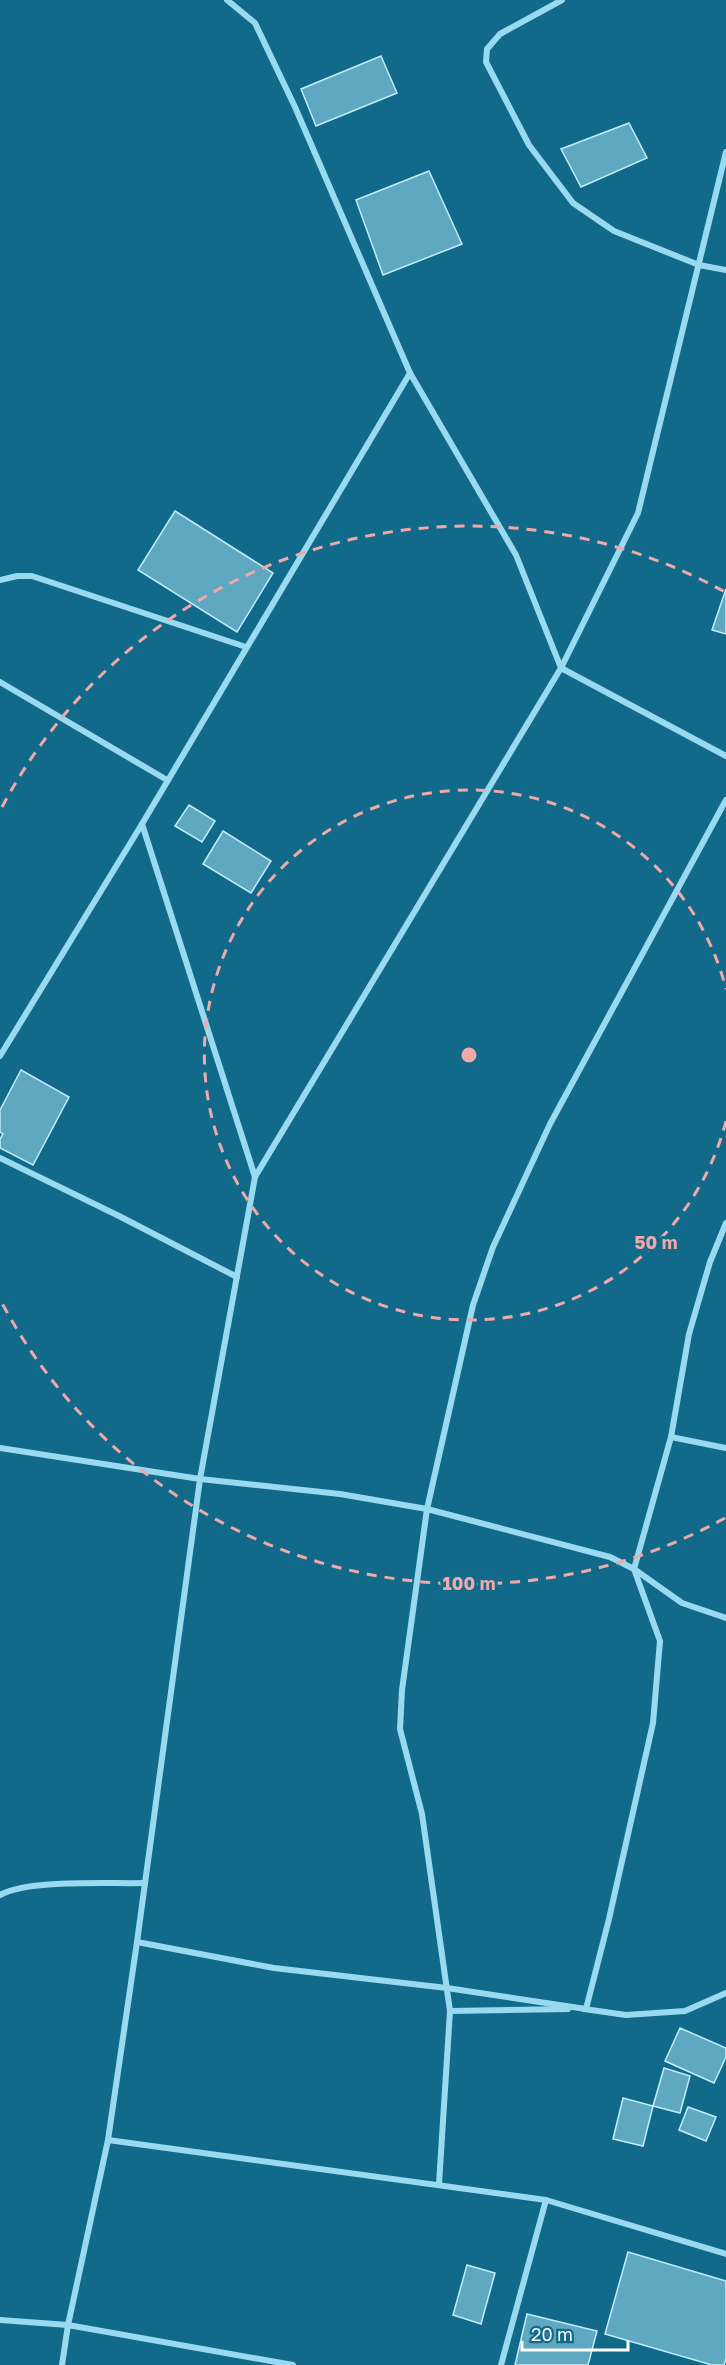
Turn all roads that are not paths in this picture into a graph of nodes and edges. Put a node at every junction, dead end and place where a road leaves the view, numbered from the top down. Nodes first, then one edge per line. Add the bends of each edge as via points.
1 (227, 0) edge
2 (561, 0) edge
3 (726, 152) edge
4 (699, 265) junction
5 (726, 270) edge
6 (410, 373) junction
7 (0, 580) edge
8 (246, 647) junction
9 (561, 668) junction
10 (0, 682) edge
11 (726, 756) edge
12 (167, 780) junction
13 (726, 800) edge
14 (142, 824) junction
15 (0, 1056) edge
16 (0, 1158) edge
17 (255, 1177) junction
18 (726, 1222) edge
19 (237, 1277) junction
20 (671, 1437) junction
21 (0, 1448) edge
22 (726, 1448) edge
23 (200, 1479) junction
24 (428, 1509) junction
25 (634, 1569) junction
26 (726, 1618) edge
27 (145, 1883) junction
28 (0, 1896) edge
29 (137, 1942) junction
30 (447, 1988) junction
31 (726, 1993) edge
32 (586, 2009) junction
33 (450, 2011) junction
34 (108, 2140) junction
35 (439, 2184) junction
36 (546, 2200) junction
37 (726, 2254) edge
38 (0, 2320) edge
39 (68, 2325) junction
40 (62, 2365) edge
41 (293, 2365) edge
42 (501, 2365) edge

1 - 6 street via 255,23
2 - 4 street via 500,34 487,49 486,62 529,145 573,202 614,231
3 - 4 street
4 - 5 street
4 - 9 street via 638,513
6 - 8 street
6 - 9 street via 516,555
7 - 8 street via 32,576
8 - 12 street
9 - 11 street
9 - 17 street
10 - 12 street
12 - 14 street
13 - 24 street via 550,1124 493,1247 473,1305
14 - 15 street
14 - 17 street
16 - 19 street
17 - 19 street
18 - 20 street via 688,1334
19 - 23 street
20 - 22 street
20 - 25 street
21 - 23 street
23 - 24 street via 340,1494
23 - 27 street
24 - 25 street via 610,1557
24 - 30 street via 400,1729 422,1814
25 - 26 street via 682,1603
25 - 32 street via 660,1641 653,1723
27 - 28 street via 41,1885 17,1888
27 - 29 street
29 - 30 street via 274,1968
29 - 34 street
30 - 32 street
30 - 33 street
31 - 32 street via 685,2011 626,2015
32 - 33 street
33 - 35 street
34 - 35 street
34 - 39 street
35 - 36 street
36 - 37 street
36 - 42 street
38 - 39 street
39 - 40 street
39 - 41 street

